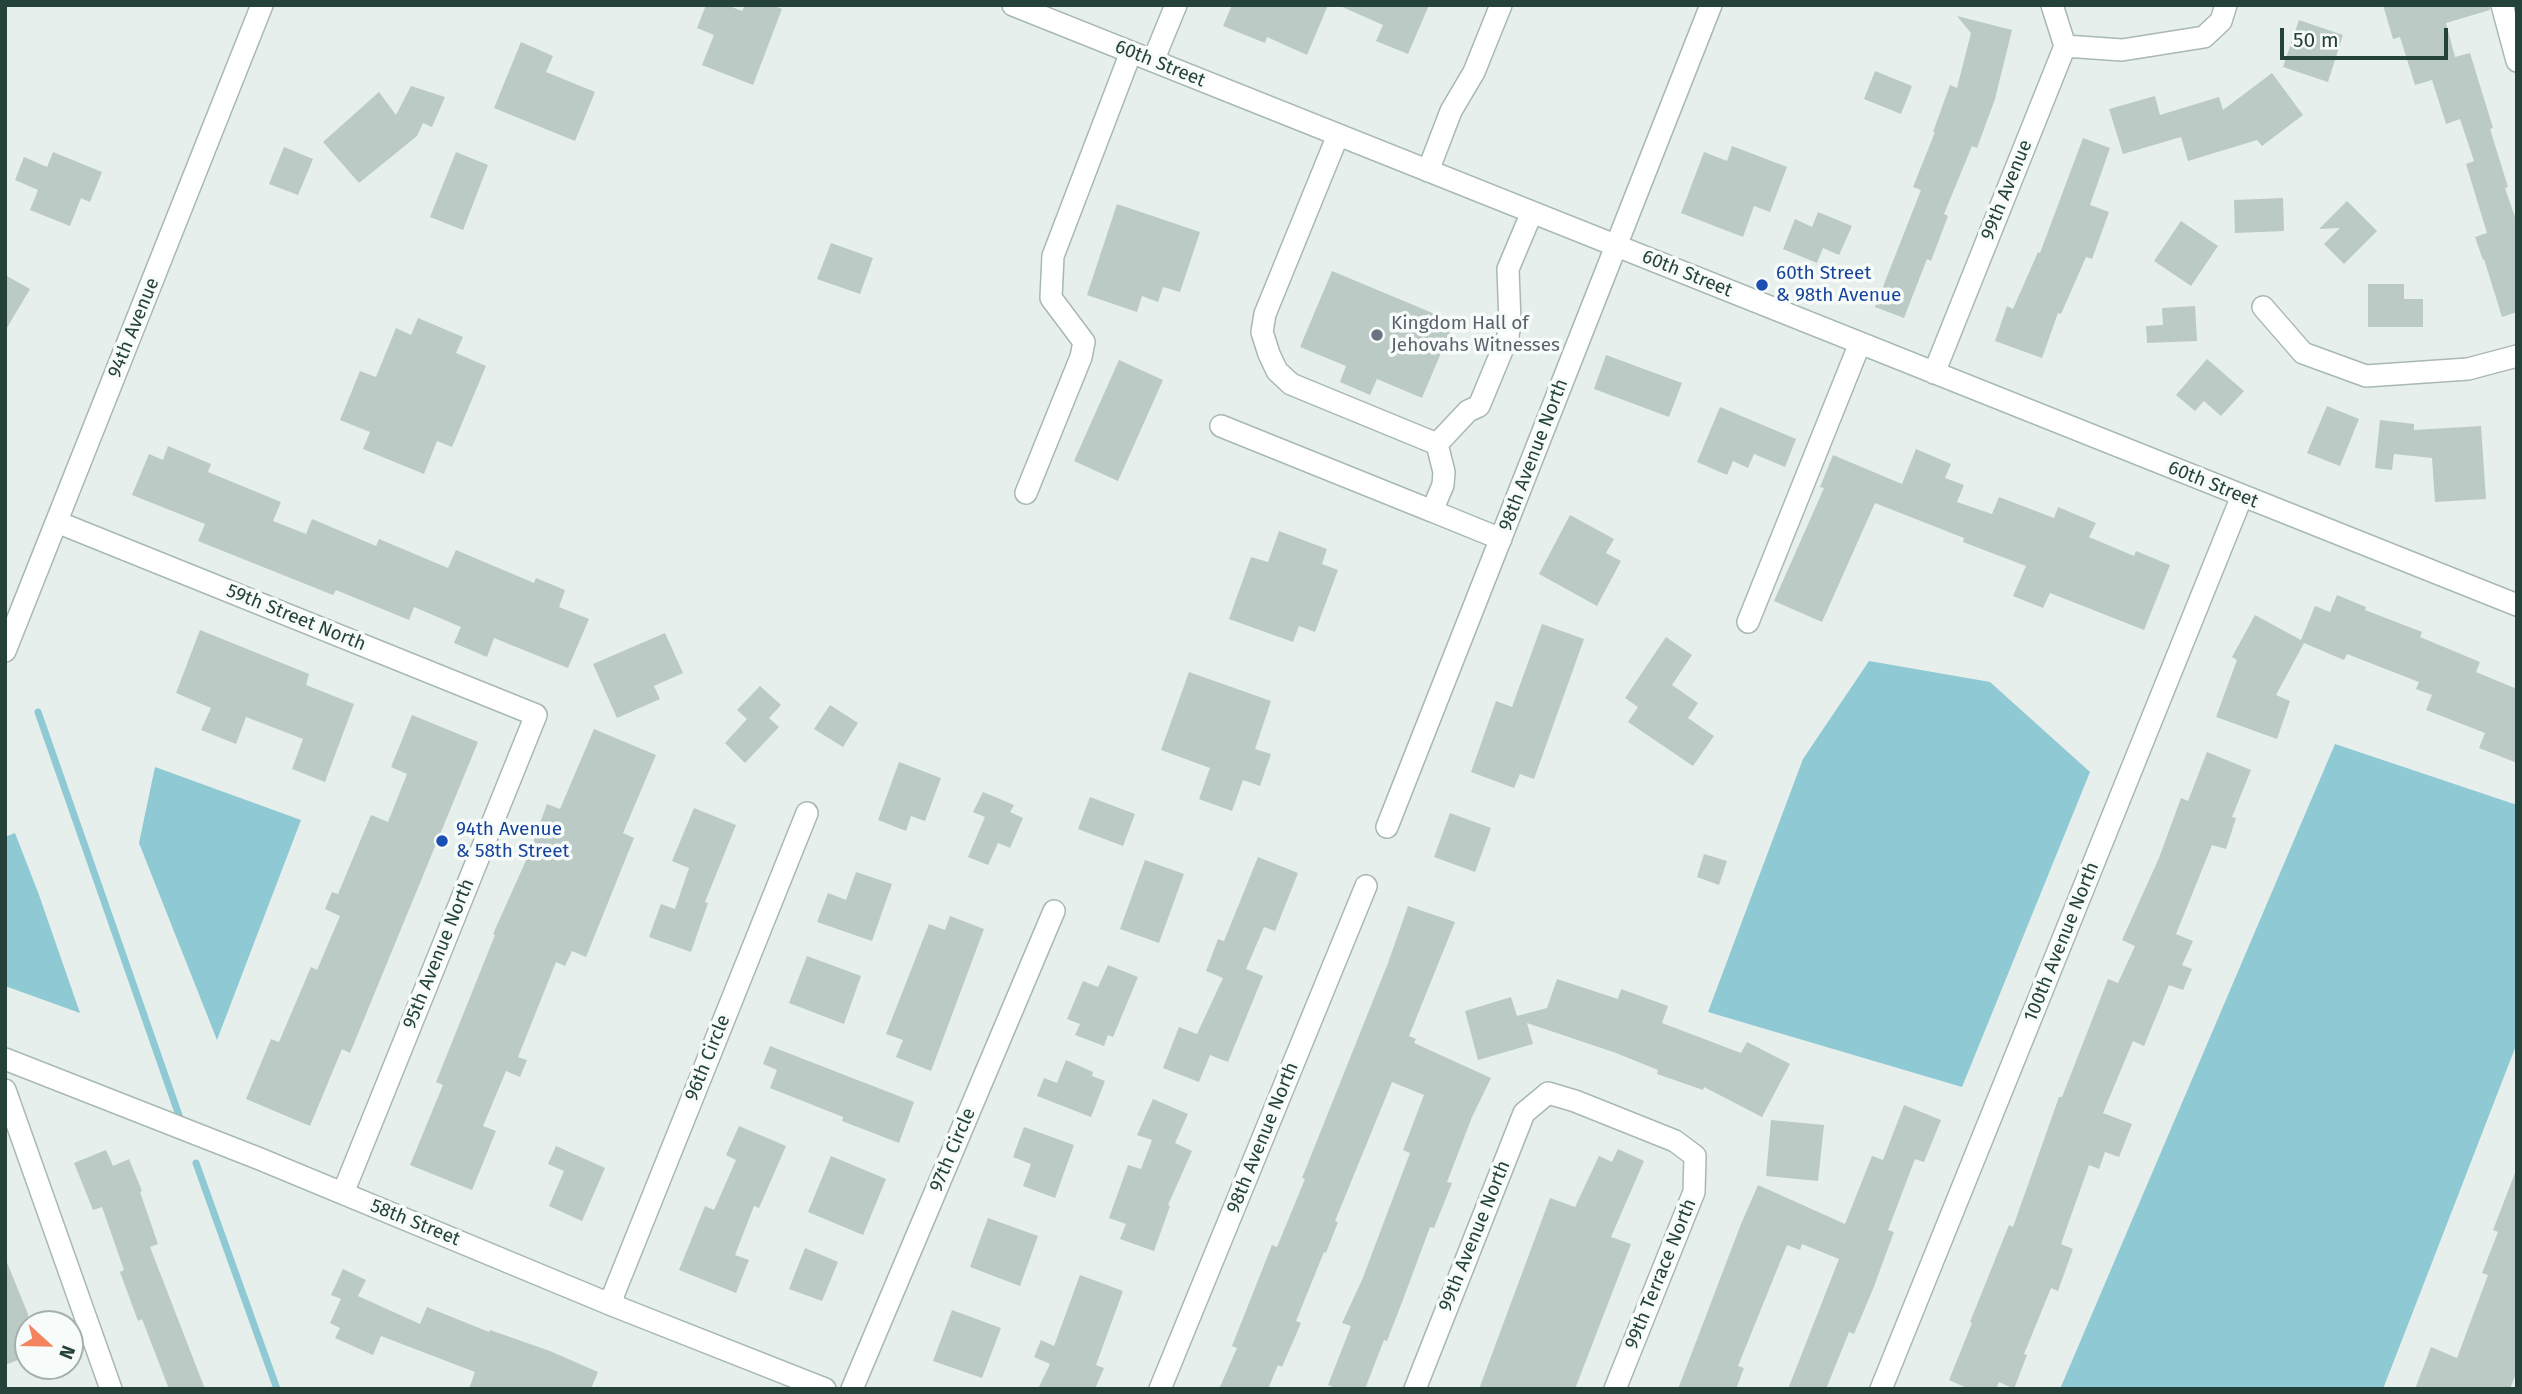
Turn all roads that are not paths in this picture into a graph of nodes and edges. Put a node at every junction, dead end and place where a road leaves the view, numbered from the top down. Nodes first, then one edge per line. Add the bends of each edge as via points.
1 (262, 5) edge
2 (1013, 5) edge
3 (1176, 5) edge
4 (1501, 5) edge
5 (1711, 5) edge
6 (2052, 5) edge
7 (2226, 5) edge
8 (2502, 5) edge
9 (2065, 46) junction
10 (1130, 52) junction
11 (1153, 61) junction
12 (2517, 61) edge
13 (1338, 135) junction
14 (1428, 171) junction
15 (1532, 212) junction
16 (1616, 246) junction
17 (2263, 307) dead end
18 (1860, 343) junction
19 (2517, 356) edge
20 (1934, 373) junction
21 (1221, 426) dead end
22 (1437, 444) junction
23 (1026, 493) dead end
24 (2242, 496) junction
25 (1432, 511) junction
26 (57, 522) junction
27 (1501, 539) junction
28 (2517, 606) edge
29 (1748, 622) dead end
30 (5, 651) edge
31 (537, 715) joint
32 (807, 813) dead end
33 (1387, 827) dead end
34 (1366, 886) dead end
35 (1054, 911) dead end
36 (5, 1059) edge
37 (5, 1090) edge
38 (1695, 1156) joint
39 (342, 1193) junction
40 (612, 1305) junction
41 (111, 1389) edge
42 (825, 1389) edge
43 (852, 1389) edge
44 (1160, 1389) edge
45 (1415, 1389) edge
46 (1615, 1389) edge
47 (1881, 1389) edge

1 - 26 street, 94th Avenue
2 - 10 street, 60th Street
3 - 11 street
4 - 14 street
5 - 16 street, 98th Avenue North
6 - 9 street
7 - 9 street via 2221,21 2204,37 2122,50
8 - 12 street
9 - 20 street, 99th Avenue
10 - 11 street, 60th Street
10 - 23 street via 1053,256 1051,298 1084,342
11 - 13 street, 60th Street
13 - 14 street, 60th Street
13 - 22 street via 1265,314 1265,343 1277,372 1291,384
14 - 15 street, 60th Street
15 - 16 street, 60th Street
15 - 22 street via 1508,269 1508,336 1479,406 1468,411
16 - 18 street, 60th Street
16 - 27 street, 98th Avenue North
17 - 19 street via 2303,353 2366,376 2468,369
18 - 20 street, 60th Street
18 - 29 street
20 - 24 street, 60th Street
21 - 25 street
22 - 25 street via 1444,472
24 - 28 street, 60th Street
24 - 47 street, 100th Avenue North
25 - 27 street
26 - 30 street, 94th Avenue
26 - 31 street, 59th Street North
27 - 33 street, 98th Avenue North
31 - 39 street, 95th Avenue North
32 - 40 street, 96th Circle
34 - 44 street, 98th Avenue North
35 - 43 street, 97th Circle
36 - 39 street, 58th Street
37 - 41 street
38 - 45 street, 99th Avenue North via 1675,1141 1548,1093 1524,1113
38 - 46 street, 99th Terrace North via 1695,1192
39 - 40 street, 58th Street
40 - 42 street, 58th Street

